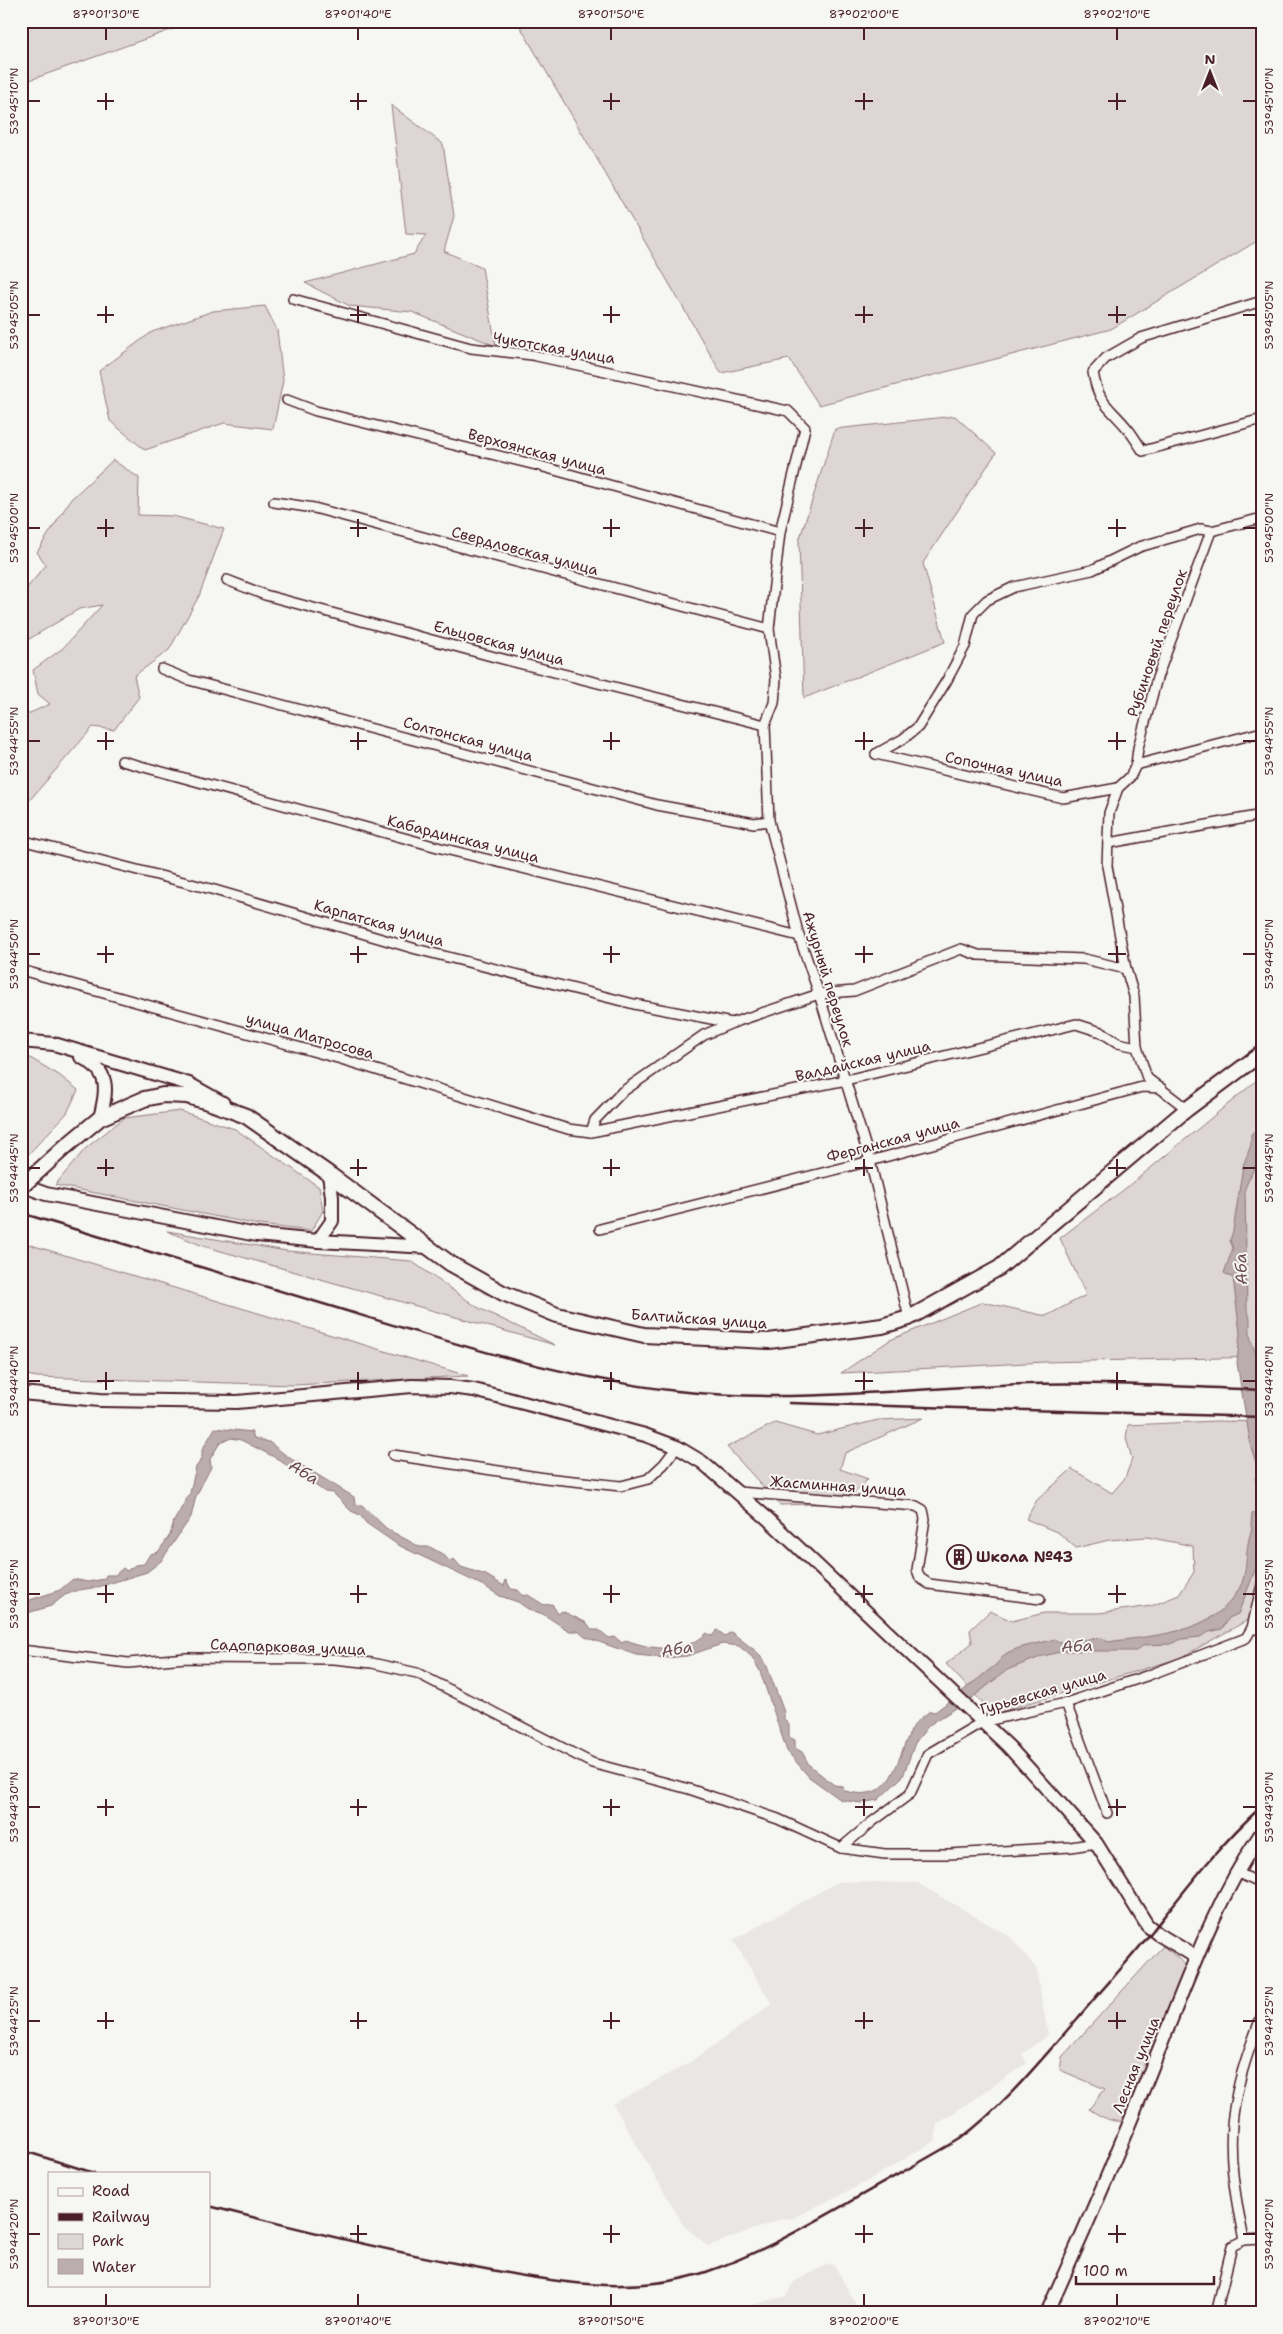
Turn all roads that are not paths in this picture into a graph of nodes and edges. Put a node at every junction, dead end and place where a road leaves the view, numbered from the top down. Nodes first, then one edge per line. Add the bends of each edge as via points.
1 (293, 299) dead end
2 (1262, 301) edge
3 (288, 400) dead end
4 (1262, 419) edge
5 (274, 502) dead end
6 (1262, 518) edge
7 (1211, 531) junction
8 (780, 532) junction
9 (228, 580) dead end
10 (769, 629) junction
11 (162, 669) dead end
12 (765, 725) junction
13 (1262, 732) edge
14 (122, 761) dead end
15 (1136, 765) junction
16 (1118, 788) junction
17 (1262, 815) edge
18 (769, 820) junction
19 (21, 840) edge
20 (1109, 843) junction
21 (800, 936) junction
22 (1126, 969) junction
23 (21, 970) edge
24 (819, 994) junction
25 (732, 1023) junction
26 (21, 1041) edge
27 (54, 1044) junction
28 (1137, 1047) junction
29 (1262, 1053) edge
30 (846, 1080) junction
31 (1161, 1088) junction
32 (1187, 1109) junction
33 (246, 1116) junction
34 (100, 1118) junction
35 (591, 1132) junction
36 (870, 1161) junction
37 (329, 1174) junction
38 (21, 1186) edge
39 (600, 1229) dead end
40 (318, 1241) junction
41 (429, 1247) junction
42 (909, 1318) junction
43 (21, 1393) edge
44 (677, 1447) junction
45 (393, 1455) dead end
46 (738, 1492) junction
47 (1262, 1584) edge
48 (1040, 1600) dead end
49 (1252, 1628) junction
50 (1262, 1630) edge
51 (21, 1650) edge
52 (1066, 1703) junction
53 (979, 1719) junction
54 (1107, 1813) dead end
55 (1262, 1832) edge
56 (1096, 1844) junction
57 (841, 1848) junction
58 (1236, 1872) junction
59 (1262, 1884) edge
60 (1196, 1956) junction
61 (1262, 2015) edge
62 (1262, 2239) edge
63 (1244, 2240) junction
64 (1047, 2313) edge
65 (1216, 2313) edge

1 - 8 street, Чукотская улица via 471,348 532,355 788,411 805,428
2 - 4 street via 1141,338 1106,358 1093,372 1104,405 1127,428 1143,451
3 - 8 street, Верхоянская улица via 316,411 540,466
5 - 10 street, Свердловская улица via 314,508
6 - 7 street
7 - 15 street, Рубиновый переулок via 1157,678
7 - 16 street, Сопочная улица via 1201,529 1139,547 1092,570 1014,587 987,600 973,614 965,646 918,727 876,754 1063,798
8 - 10 street
9 - 12 street, Ельцовская улица via 265,595 495,658
10 - 12 street via 776,679 774,703
11 - 18 street, Солтонская улица via 189,680 657,804 754,823
12 - 18 street, Ажурный переулок
13 - 15 street
14 - 21 street, Кабардинская улица via 441,848
15 - 16 street via 1130,777
16 - 20 street via 1109,814
17 - 20 street
18 - 21 street, Ажурный переулок
19 - 25 street, Карпатская улица via 211,889 426,952 634,1004
20 - 22 street via 1107,866
21 - 24 street, Ажурный переулок
22 - 24 street, Карпатская улица via 1084,959 978,955 961,949 854,991
22 - 28 street via 1134,996
23 - 35 street, улица Матросова via 332,1056 568,1129
24 - 25 street, Карпатская улица
24 - 30 street, Ажурный переулок
25 - 35 street, Карпатская улица via 704,1035 622,1092 596,1120
26 - 27 main road
27 - 33 main road via 189,1084
27 - 34 main road via 99,1068 105,1079
28 - 30 street, Валдайская улица via 1118,1043 1101,1032 1076,1024
28 - 31 street via 1147,1078
29 - 32 main road, Балтийская улица
30 - 35 street, Валдайская улица
30 - 36 street, Ажурный переулок
31 - 32 street
31 - 36 street, Ферганская улица via 1142,1087
32 - 42 main road, Балтийская улица via 999,1268
33 - 34 main road, Балтийская улица via 187,1096 163,1095 124,1106
33 - 37 main road, Балтийская улица
34 - 38 main road, Балтийская улица, bridge
36 - 39 street, Ферганская улица
36 - 42 street, Ажурный переулок
37 - 40 main road via 332,1221
37 - 41 main road, Балтийская улица
38 - 40 main road via 173,1220 257,1235
40 - 41 main road
41 - 42 main road, Балтийская улица via 451,1264 503,1292 548,1311 644,1335 769,1341 882,1326
43 - 44 main road via 100,1400 237,1402 412,1386 450,1386 636,1433
44 - 45 street via 648,1479 621,1486
44 - 46 main road via 702,1462
46 - 48 street, Жасминная улица via 916,1506 923,1510 924,1519 917,1570 924,1581
46 - 53 main road
47 - 49 street
49 - 50 street
49 - 52 street, Гурьевская улица via 1246,1638
51 - 57 street, Садопарковая улица via 128,1663 186,1658 334,1659 417,1673 592,1763 689,1789 778,1819
52 - 53 street, Гурьевская улица
52 - 54 street
53 - 56 main road via 1008,1746
53 - 57 street, Гурьевская улица via 928,1754 910,1794
55 - 58 main road, Лесная улица
56 - 57 street via 949,1854 885,1854
56 - 60 main road via 1147,1925
58 - 59 street
58 - 60 main road, Лесная улица
60 - 64 main road, Лесная улица via 1103,2191
61 - 63 street via 1235,2104 1234,2179
62 - 63 street
63 - 65 street via 1232,2246

